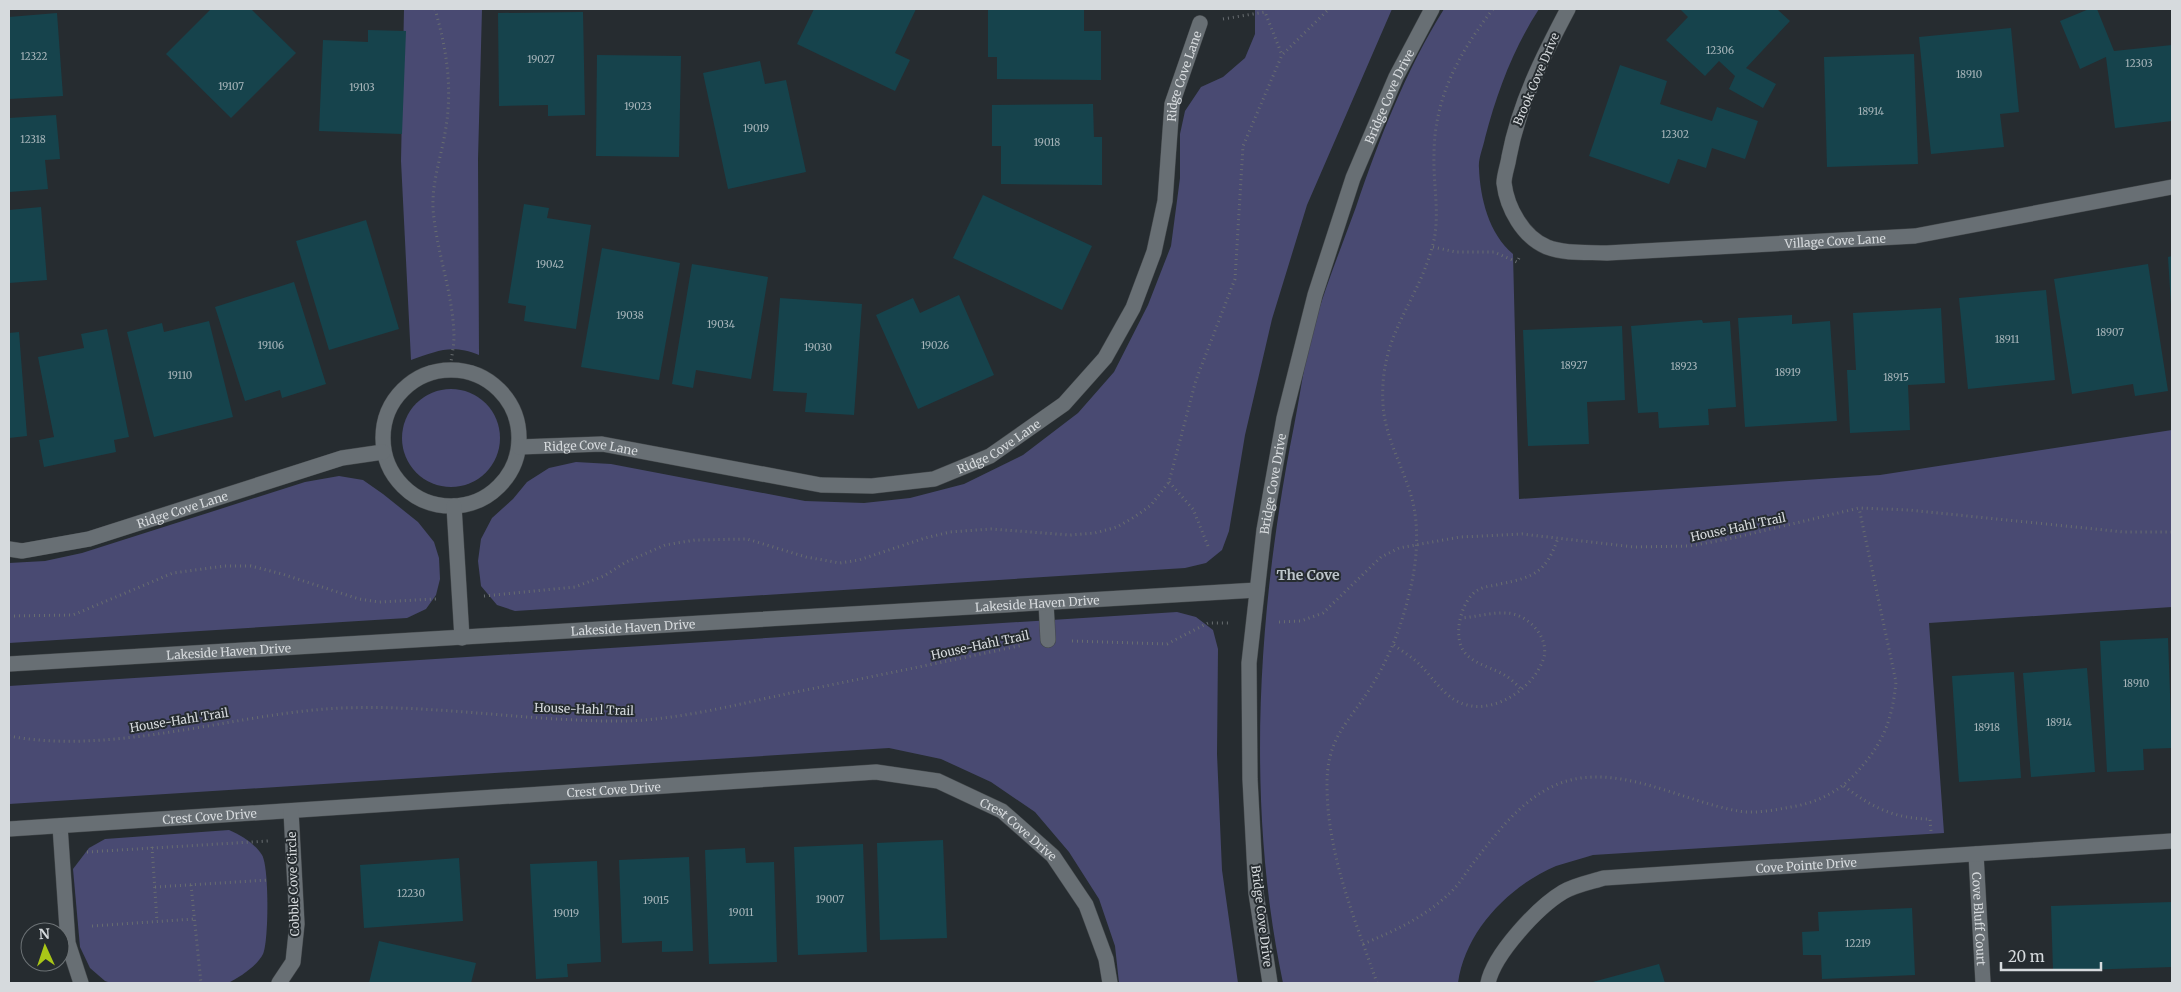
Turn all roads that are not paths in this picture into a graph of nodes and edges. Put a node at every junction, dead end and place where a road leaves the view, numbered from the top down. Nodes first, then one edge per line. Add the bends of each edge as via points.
1 (1432, 9) edge
2 (1568, 9) edge
3 (1200, 23) road end
4 (2172, 187) edge
5 (1512, 210) joint
6 (519, 447) junction
7 (384, 452) junction
8 (454, 506) junction
9 (9, 549) edge
10 (1257, 590) junction
11 (1046, 603) junction
12 (462, 638) junction
13 (1048, 640) road end
14 (9, 664) edge
15 (291, 811) junction
16 (60, 826) junction
17 (9, 829) edge
18 (2172, 841) edge
19 (1976, 854) junction
20 (81, 983) edge
21 (279, 983) edge
22 (1110, 983) edge
23 (1270, 983) edge
24 (1488, 983) edge
25 (1982, 983) edge

1 - 10 street, Bridge Cove Drive via 1396,77 1353,178 1315,295 1284,418
2 - 5 street, Brook Cove Drive via 1545,52 1515,127 1504,182
3 - 6 street, Ridge Cove Lane via 1172,104 1165,201 1154,252 1133,308 1105,358 1064,404 990,456 934,479 864,486 821,485 602,444
4 - 5 street, Village Cove Lane via 1915,236 1607,253 1561,251 1545,246 1523,230
6 - 7 street via 513,409 492,383 450,370 433,372 411,383 391,405 383,428
6 - 8 street via 514,466 497,489 474,503
7 - 8 street via 392,473 407,491 427,502
7 - 9 street, Ridge Cove Lane via 342,458 89,539 22,551
8 - 12 street
10 - 11 street, Lakeside Haven Drive
10 - 23 street, Bridge Cove Drive via 1249,662 1250,779 1256,893
11 - 12 street, Lakeside Haven Drive
11 - 13 street
12 - 14 street, Lakeside Haven Drive
15 - 16 street, Crest Cove Drive
15 - 21 street, Cobble Cove Circle via 297,924 293,962
15 - 22 street, Crest Cove Drive via 876,772 938,781 1002,811 1054,856 1086,905 1106,959
16 - 17 street, Crest Cove Drive
16 - 20 street via 68,943
18 - 19 street, Cove Pointe Drive
19 - 24 street, Cove Pointe Drive via 1604,878 1564,892 1531,919 1507,947
19 - 25 street, Cove Bluff Court

